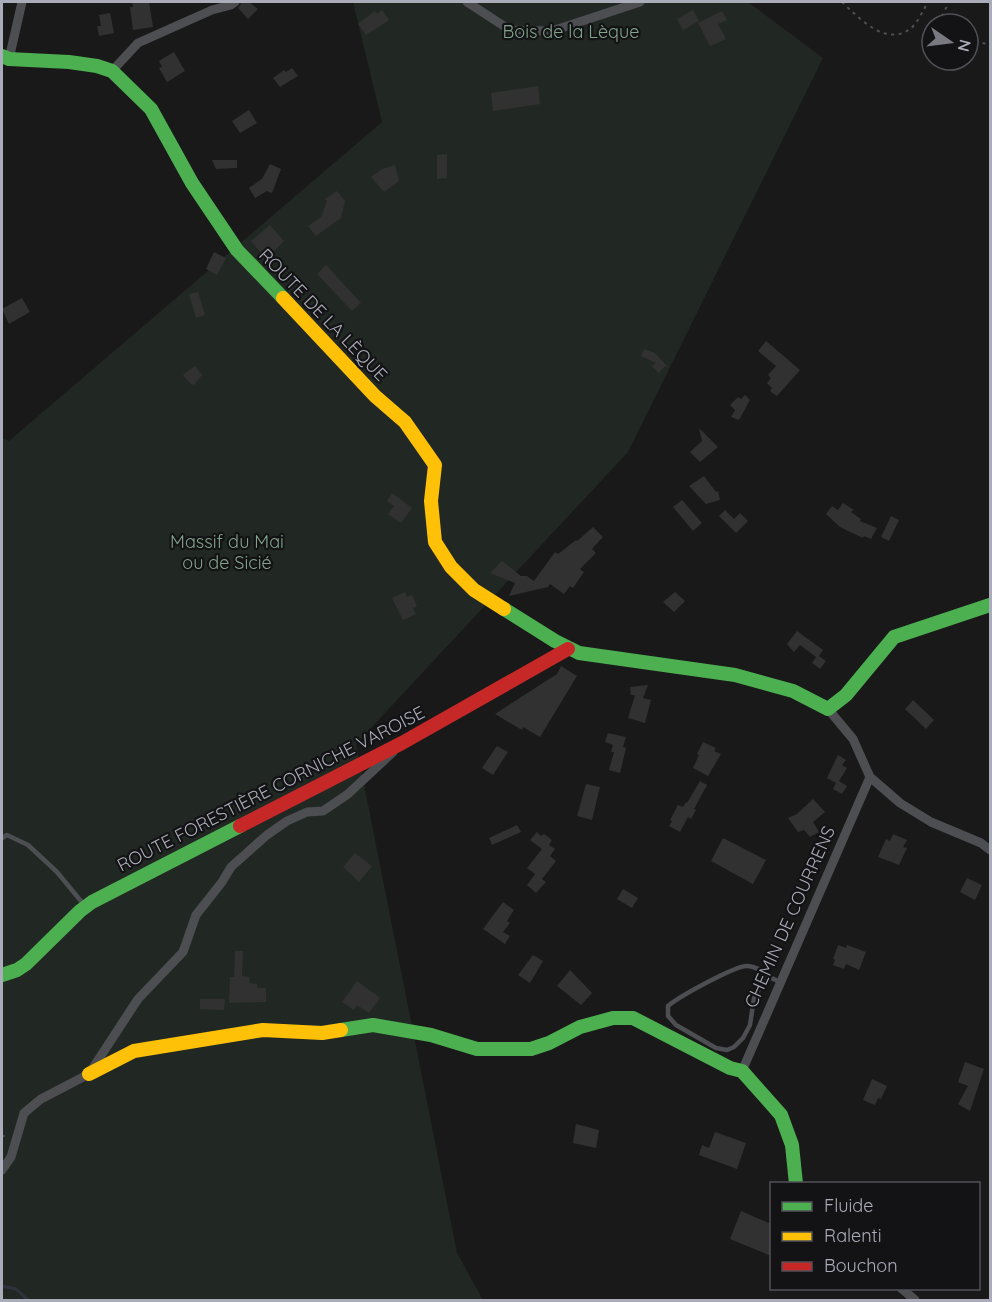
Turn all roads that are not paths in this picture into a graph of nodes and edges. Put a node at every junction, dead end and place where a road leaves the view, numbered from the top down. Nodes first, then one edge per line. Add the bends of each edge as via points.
1 (22, 2) edge
2 (235, 2) edge
3 (467, 2) edge
4 (640, 2) edge
5 (5, 58) edge
6 (112, 71) junction
7 (990, 605) edge
8 (568, 649) junction
9 (828, 709) junction
10 (402, 743) junction
11 (870, 777) junction
12 (2, 838) edge
13 (990, 850) edge
14 (85, 906) junction
15 (2, 975) edge
16 (769, 979) junction
17 (781, 982) junction
18 (742, 1071) junction
19 (88, 1074) junction
20 (2, 1170) edge
21 (796, 1182) edge
22 (903, 1290) edge
23 (915, 1300) edge

1 - 5 street
2 - 6 street via 138,43
3 - 4 street via 510,30 552,31
5 - 6 street via 69,62
6 - 8 street, ROUTE DE LA LÈQUE via 151,109 192,183 237,250 375,396 405,422 435,465 431,501 435,542 451,567 497,607
7 - 9 street via 894,637 846,695
8 - 9 street, ROUTE DE LA LÈQUE via 604,658 735,675 793,691
8 - 10 street, ROUTE FORESTIÈRE CORNICHE VAROISE
9 - 11 street via 853,738
10 - 14 street, ROUTE FORESTIÈRE CORNICHE VAROISE
10 - 19 street via 348,794 323,811 307,812 287,821 231,867 196,915 183,952 138,999
11 - 13 street via 900,803 931,822
11 - 17 street, CHEMIN DE COURRENS
12 - 14 lane via 7,835 28,845
14 - 15 street, ROUTE FORESTIÈRE CORNICHE VAROISE via 26,964
16 - 16 lane via 754,998 750,1025 743,1038 727,1050 716,1048 676,1025 668,1016 668,1006 676,999 735,968 751,966
16 - 17 lane
17 - 18 street, CHEMIN DE COURRENS
18 - 19 street via 633,1018 613,1018 580,1027 531,1049 477,1049 405,1029 373,1025 322,1033 263,1030 134,1051
18 - 21 street via 781,1115 792,1145
19 - 20 street via 40,1099 24,1113 11,1157
22 - 23 street

